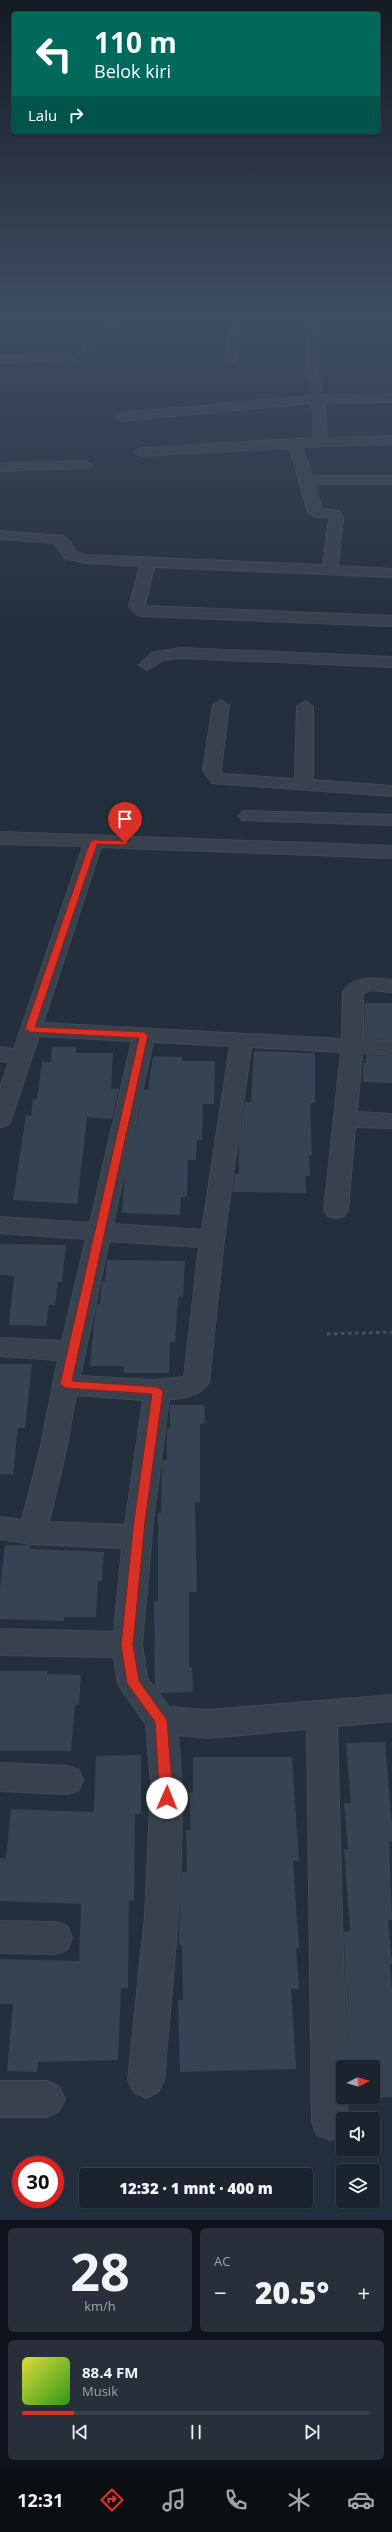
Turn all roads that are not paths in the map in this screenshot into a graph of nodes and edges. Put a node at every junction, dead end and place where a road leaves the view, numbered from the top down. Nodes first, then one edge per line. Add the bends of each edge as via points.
1 (320, 421) edge
2 (392, 440) edge
3 (320, 442) junction
4 (296, 444) junction
5 (142, 452) dead end
6 (85, 465) dead end
7 (0, 467) edge
8 (307, 480) junction
9 (392, 480) edge
10 (0, 535) edge
11 (148, 563) junction
12 (330, 571) junction
13 (392, 573) edge
14 (392, 621) edge
15 (392, 662) edge
16 (147, 665) dead end
17 (221, 705) dead end
18 (305, 706) dead end
19 (304, 786) junction
20 (392, 791) edge
21 (248, 816) dead end
22 (392, 820) edge
23 (0, 838) edge
24 (94, 842) junction
25 (392, 852) edge
26 (392, 986) edge
27 (30, 1029) junction
28 (144, 1035) junction
29 (241, 1040) junction
30 (352, 1046) junction
31 (392, 1048) edge
32 (0, 1054) edge
33 (21, 1056) junction
34 (0, 1120) edge
35 (346, 1120) junction
36 (392, 1121) edge
37 (336, 1210) dead end
38 (0, 1225) edge
39 (99, 1232) junction
40 (212, 1239) junction
41 (0, 1347) edge
42 (72, 1351) junction
43 (66, 1384) junction
44 (157, 1391) junction
45 (0, 1528) edge
46 (32, 1533) junction
47 (138, 1537) junction
48 (0, 1642) edge
49 (127, 1645) junction
50 (392, 1708) edge
51 (322, 1714) junction
52 (161, 1720) junction
53 (0, 1777) edge
54 (68, 1780) dead end
55 (0, 1937) edge
56 (56, 1938) dead end
57 (146, 2080) dead end
58 (0, 2099) edge
59 (47, 2099) dead end
60 (330, 2122) dead end

1 - 3 street
2 - 3 street
3 - 4 street
4 - 5 street
4 - 8 street
6 - 7 street
8 - 9 street
8 - 12 street via 315,513 334,514 336,517
10 - 11 street via 58,539 74,557
11 - 12 street
11 - 14 street via 137,606 141,611
12 - 13 street
15 - 16 street via 181,653 158,656
17 - 19 street via 212,770 215,777 223,780
18 - 19 street
19 - 20 street
21 - 22 street
23 - 24 street
24 - 25 street
24 - 27 street
26 - 30 street via 365,985 353,992
27 - 28 street
27 - 33 street
28 - 29 street
28 - 39 street
29 - 30 street
29 - 40 street
30 - 31 street
30 - 35 street
32 - 33 street
33 - 34 street
35 - 36 street
35 - 37 street
38 - 39 street
39 - 40 street
39 - 42 street
40 - 44 street via 196,1382 187,1388
41 - 42 street
42 - 43 street
43 - 44 street
43 - 46 street via 53,1450
44 - 47 street
45 - 46 street
46 - 47 street
47 - 49 street
48 - 49 street
49 - 52 street via 134,1683
50 - 51 street
51 - 52 street via 208,1724
51 - 60 street
52 - 57 street via 167,1783 161,1916
53 - 54 street
55 - 56 street
58 - 59 street

